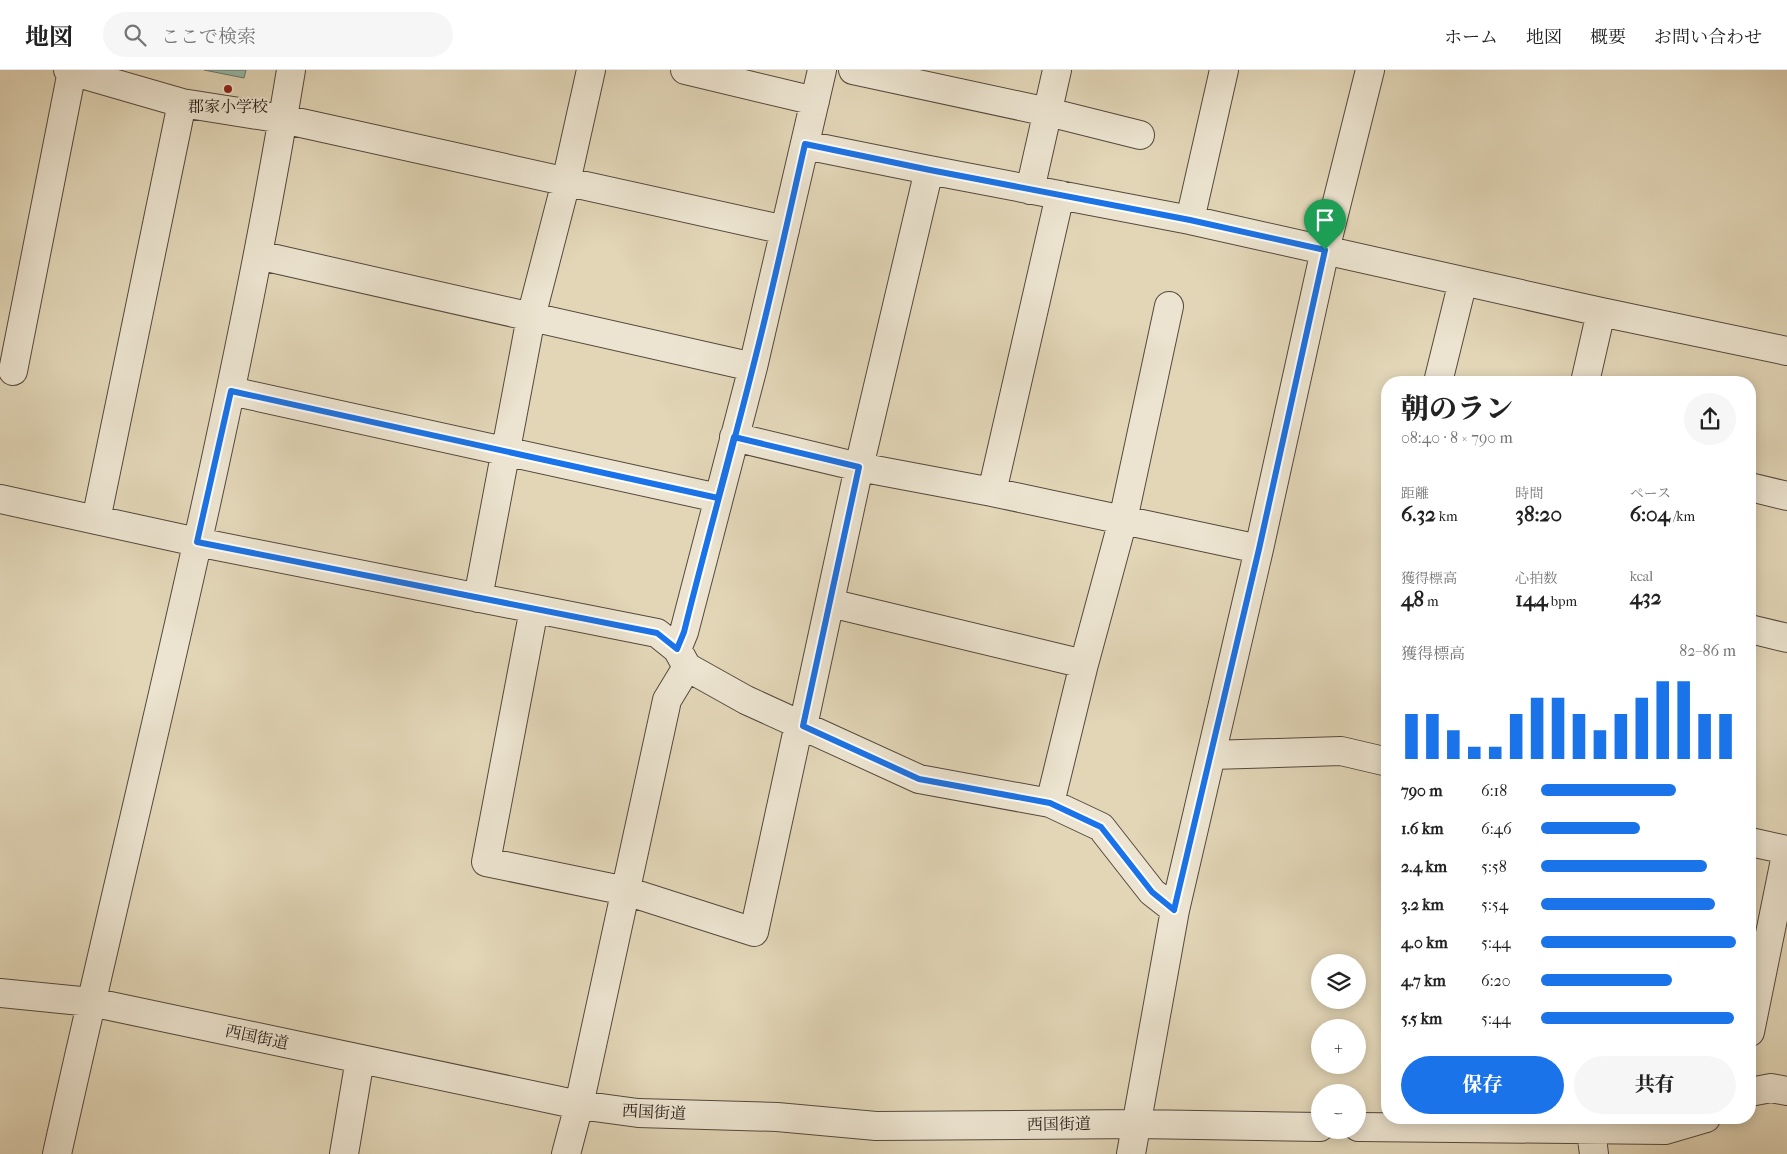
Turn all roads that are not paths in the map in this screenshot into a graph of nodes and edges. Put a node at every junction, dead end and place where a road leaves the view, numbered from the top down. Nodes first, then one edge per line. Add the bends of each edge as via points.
1 (70, 70) edge
2 (291, 70) edge
3 (591, 70) edge
4 (685, 70) edge
5 (822, 70) edge
6 (853, 70) edge
7 (1057, 70) edge
8 (1224, 70) edge
9 (1370, 70) edge
10 (815, 102) junction
11 (182, 103) junction
12 (1048, 112) junction
13 (283, 119) junction
14 (1140, 135) dead end
15 (805, 144) junction
16 (930, 170) junction
17 (566, 182) junction
18 (1030, 190) junction
19 (1060, 196) junction
20 (1190, 220) junction
21 (785, 230) junction
22 (1325, 250) junction
23 (258, 255) junction
24 (1463, 280) junction
25 (1169, 306) dead end
26 (1601, 312) junction
27 (531, 317) junction
28 (1787, 351) edge
29 (753, 367) junction
30 (13, 371) dead end
31 (1439, 376) edge
32 (1586, 376) edge
33 (231, 391) junction
34 (734, 437) junction
35 (506, 451) junction
36 (859, 467) junction
37 (1756, 488) edge
38 (992, 492) junction
39 (1787, 496) edge
40 (718, 498) junction
41 (0, 499) edge
42 (96, 520) junction
43 (1123, 520) junction
44 (197, 542) junction
45 (1259, 549) junction
46 (478, 598) junction
47 (830, 603) junction
48 (534, 609) junction
49 (1756, 630) edge
50 (1787, 638) edge
51 (682, 658) junction
52 (1084, 664) junction
53 (801, 725) junction
54 (1211, 755) junction
55 (1381, 760) edge
56 (1050, 803) junction
57 (1756, 843) edge
58 (1787, 850) edge
59 (626, 891) junction
60 (1174, 910) junction
61 (0, 992) edge
62 (91, 1002) junction
63 (1756, 1002) edge
64 (360, 1059) junction
65 (1756, 1091) edge
66 (1787, 1091) edge
67 (579, 1105) junction
68 (1138, 1124) junction
69 (1686, 1124) edge
70 (1311, 1126) edge
71 (1366, 1128) edge
72 (1592, 1142) edge
73 (57, 1154) edge
74 (344, 1154) edge
75 (566, 1154) edge
76 (1131, 1154) edge

1 - 11 street
1 - 30 street
2 - 13 street
3 - 17 street
4 - 10 street
5 - 10 street
6 - 12 street
7 - 12 street
8 - 20 street
9 - 22 street
10 - 15 street
11 - 13 street
11 - 42 street
12 - 14 street
12 - 18 street
13 - 17 street
13 - 23 street
15 - 16 street
15 - 21 street
16 - 18 street
16 - 36 street
17 - 21 street
17 - 27 street
18 - 19 street
19 - 20 street
19 - 38 street
20 - 22 street
21 - 29 street
22 - 24 street
22 - 45 street
23 - 27 street
23 - 33 street
24 - 26 street
24 - 31 street
25 - 43 street
26 - 28 street
26 - 32 street
27 - 29 street
27 - 35 street
29 - 34 street
33 - 35 street
33 - 44 street
34 - 36 street
34 - 40 street
35 - 40 street
35 - 46 street
36 - 38 street
36 - 47 street
37 - 39 street
38 - 43 street
40 - 51 street via 684,632
41 - 42 street
42 - 44 street
43 - 45 street
43 - 52 street
44 - 46 street
44 - 62 street
45 - 54 street
46 - 48 street
47 - 52 street
47 - 53 street
48 - 51 street via 657,633
48 - 59 street via 486,862
49 - 50 street
51 - 53 street via 746,700
51 - 59 street via 667,700
52 - 56 street
53 - 56 street via 919,779
53 - 59 street via 754,932
54 - 55 street via 1341,751
54 - 60 street
56 - 60 street via 1101,827 1152,892
57 - 58 street
58 - 63 street
59 - 67 street
60 - 68 street
61 - 62 street, 西国街道
62 - 64 street, 西国街道
62 - 73 street
64 - 67 street, 西国街道
64 - 74 street
65 - 66 street via 1771,1088
67 - 68 street, 西国街道 via 638,1113 776,1117 876,1126
67 - 75 street
68 - 70 street, 西国街道
68 - 76 street
69 - 72 street
71 - 72 street

